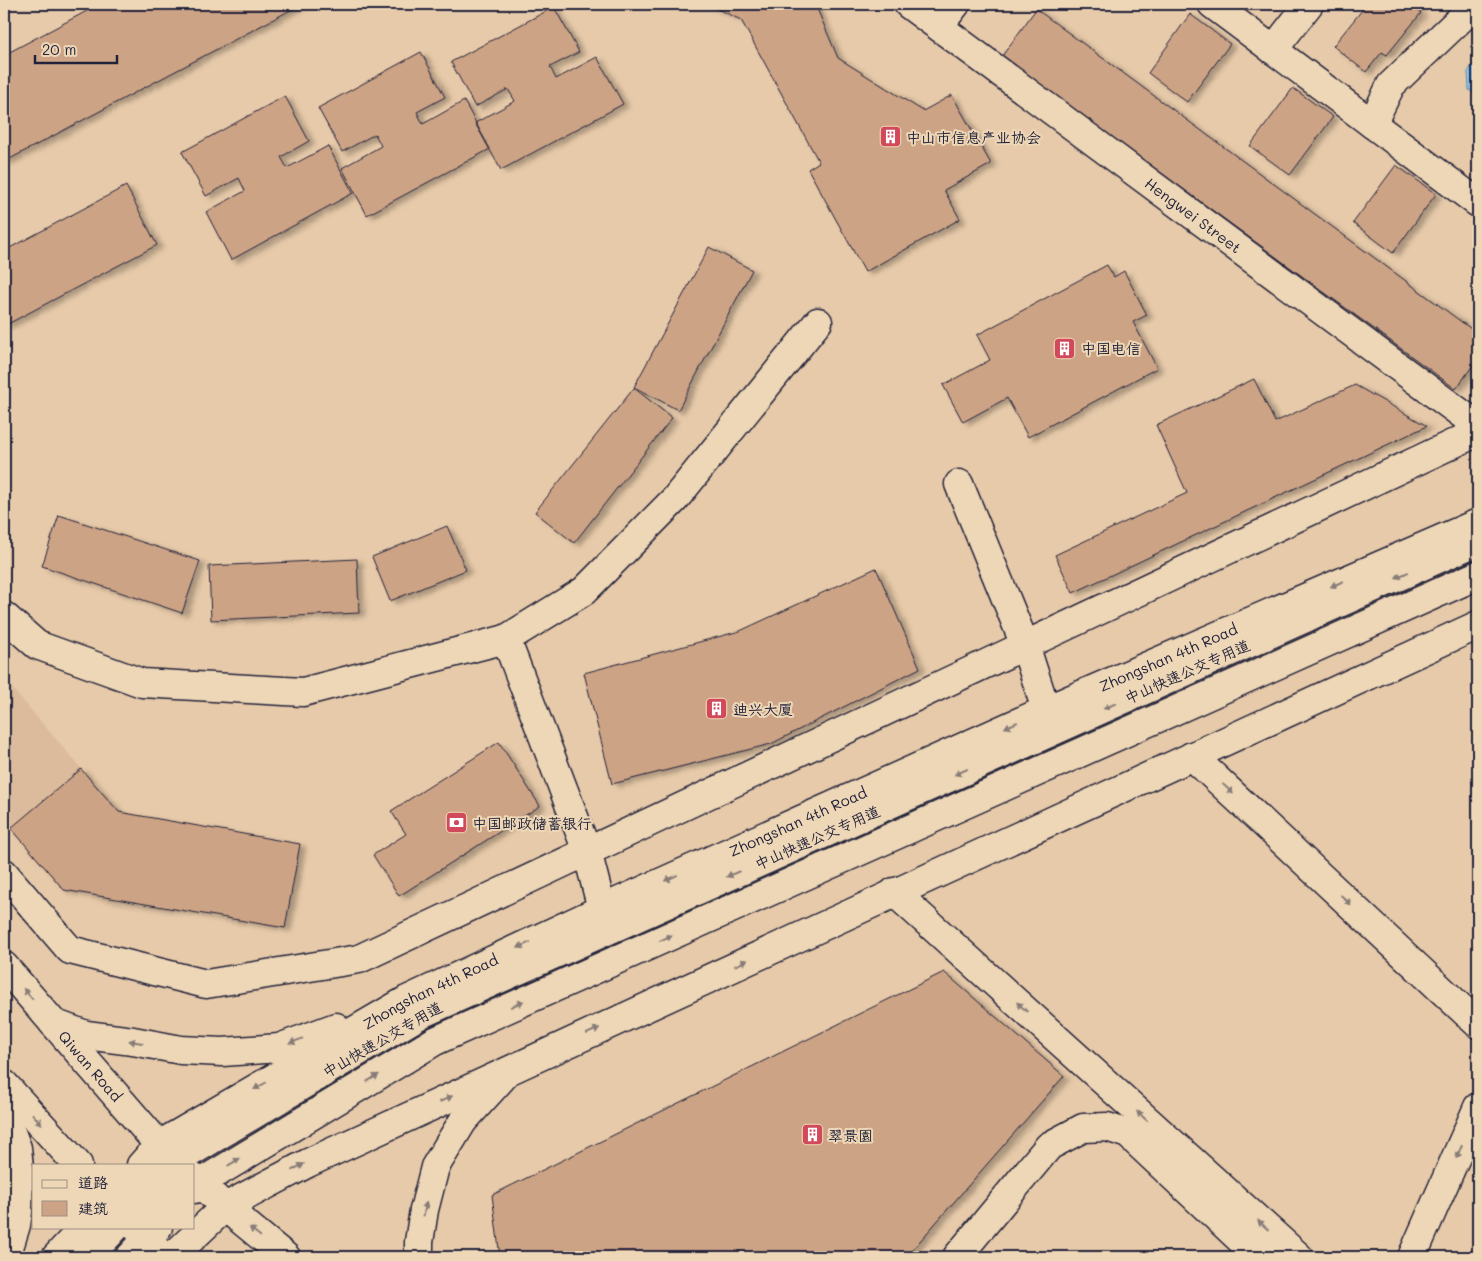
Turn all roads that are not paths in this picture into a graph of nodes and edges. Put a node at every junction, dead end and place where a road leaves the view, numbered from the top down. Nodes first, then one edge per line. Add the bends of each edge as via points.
1 (908, 4) edge
2 (956, 4) edge
3 (1212, 4) edge
4 (1309, 4) edge
5 (1476, 4) edge
6 (939, 26) junction
7 (1273, 50) junction
8 (1372, 124) junction
9 (1478, 203) edge
10 (818, 322) dead end
11 (1478, 426) edge
12 (1478, 432) edge
13 (959, 484) dead end
14 (1478, 523) edge
15 (1478, 541) edge
16 (1478, 575) edge
17 (4, 616) edge
18 (1478, 625) edge
19 (506, 639) junction
20 (1025, 646) junction
21 (1046, 710) junction
22 (1192, 756) junction
23 (587, 851) junction
24 (4, 873) edge
25 (894, 892) junction
26 (602, 908) junction
27 (4, 966) edge
28 (407, 1000) junction
29 (53, 1023) junction
30 (1478, 1024) edge
31 (510, 1070) junction
32 (4, 1084) edge
33 (1478, 1107) edge
34 (4, 1113) edge
35 (77, 1164) edge
36 (173, 1164) edge
37 (184, 1164) edge
38 (185, 1164) edge
39 (187, 1164) edge
40 (195, 1184) edge
41 (224, 1207) junction
42 (83, 1228) edge
43 (115, 1228) edge
44 (6, 1257) edge
45 (56, 1257) edge
46 (88, 1257) edge
47 (172, 1257) edge
48 (286, 1257) edge
49 (419, 1257) edge
50 (957, 1257) edge
51 (1259, 1257) edge
52 (1299, 1257) edge
53 (1412, 1257) edge

1 - 6 street, Hengwei Street
2 - 6 street
3 - 7 street
4 - 7 street
5 - 8 street via 1391,85
6 - 11 street, Hengwei Street
7 - 8 street
8 - 9 street
10 - 19 street via 675,499 584,591
12 - 20 street
13 - 20 street
14 -> 21 street, Zhongshan 4th Road
15 -> 38 street, 中山快速公交专用道 via 421,1014
39 -> 16 street, 中山快速公交专用道 via 435,1041
17 - 19 street via 37,645 142,683 303,692
18 - 22 street
19 - 23 street
20 - 21 street
20 - 23 street
21 -> 26 street, Zhongshan 4th Road
22 - 25 street
22 -> 30 street
23 - 24 street via 359,959 206,984 70,950
23 - 26 street
31 -> 25 street
52 -> 25 street
26 -> 28 street, Zhongshan 4th Road
29 -> 27 street, Qiwan Road
28 -> 29 street via 279,1048 222,1052 181,1050 86,1035
28 -> 37 street, Zhongshan 4th Road
29 - 36 street, Qiwan Road
41 -> 31 street via 308,1162
49 -> 31 street via 424,1210 435,1167 463,1121
32 -> 35 street
33 -> 53 street
34 - 44 street via 18,1148 19,1168 18,1212
40 - 41 street, Qiwan Road
41 - 47 street
48 -> 41 street, Qiwan Road
42 - 45 street
43 - 46 street
50 - 51 street via 1049,1146 1083,1128 1107,1126 1128,1134

